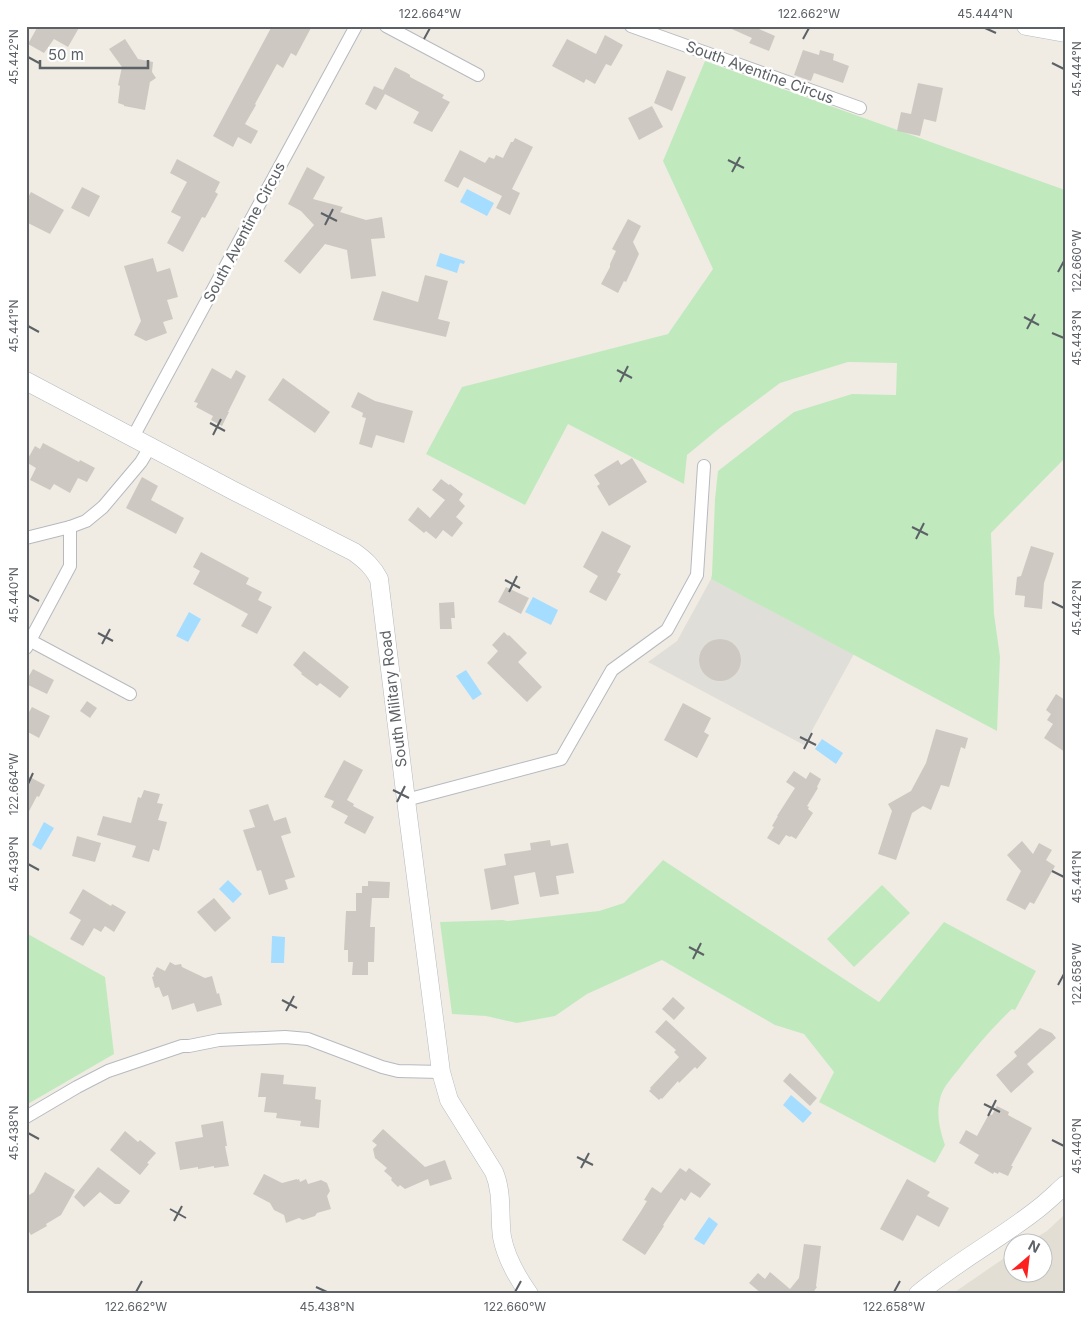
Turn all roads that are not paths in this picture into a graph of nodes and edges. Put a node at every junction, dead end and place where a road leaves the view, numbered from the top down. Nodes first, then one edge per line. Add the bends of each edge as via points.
1 (356, 26) edge
2 (386, 26) edge
3 (631, 26) edge
4 (1026, 26) edge
5 (1065, 33) edge
6 (478, 75) dead end
7 (860, 108) dead end
8 (26, 381) edge
9 (133, 437) junction
10 (150, 447) junction
11 (704, 466) dead end
12 (70, 528) junction
13 (26, 538) edge
14 (28, 645) edge
15 (130, 694) dead end
16 (406, 800) junction
17 (441, 1072) junction
18 (26, 1117) edge
19 (1065, 1185) edge
20 (529, 1294) edge
21 (918, 1294) edge

1 - 9 street, South Aventine Circus
2 - 6 street
3 - 7 street, South Aventine Circus
4 - 5 street
8 - 9 street, South Military Road
9 - 10 street, South Military Road
10 - 12 street via 104,507
10 - 16 street, South Military Road via 354,552 375,570 379,578
11 - 16 street via 697,575 667,630 612,670 562,759
12 - 13 street
12 - 14 street via 70,566
14 - 15 street
16 - 17 street, South Military Road
17 - 18 street via 398,1071 308,1039 219,1040 182,1046 108,1071
17 - 20 street, South Military Road via 449,1100 498,1182 502,1239 515,1272
19 - 21 street via 1032,1214

